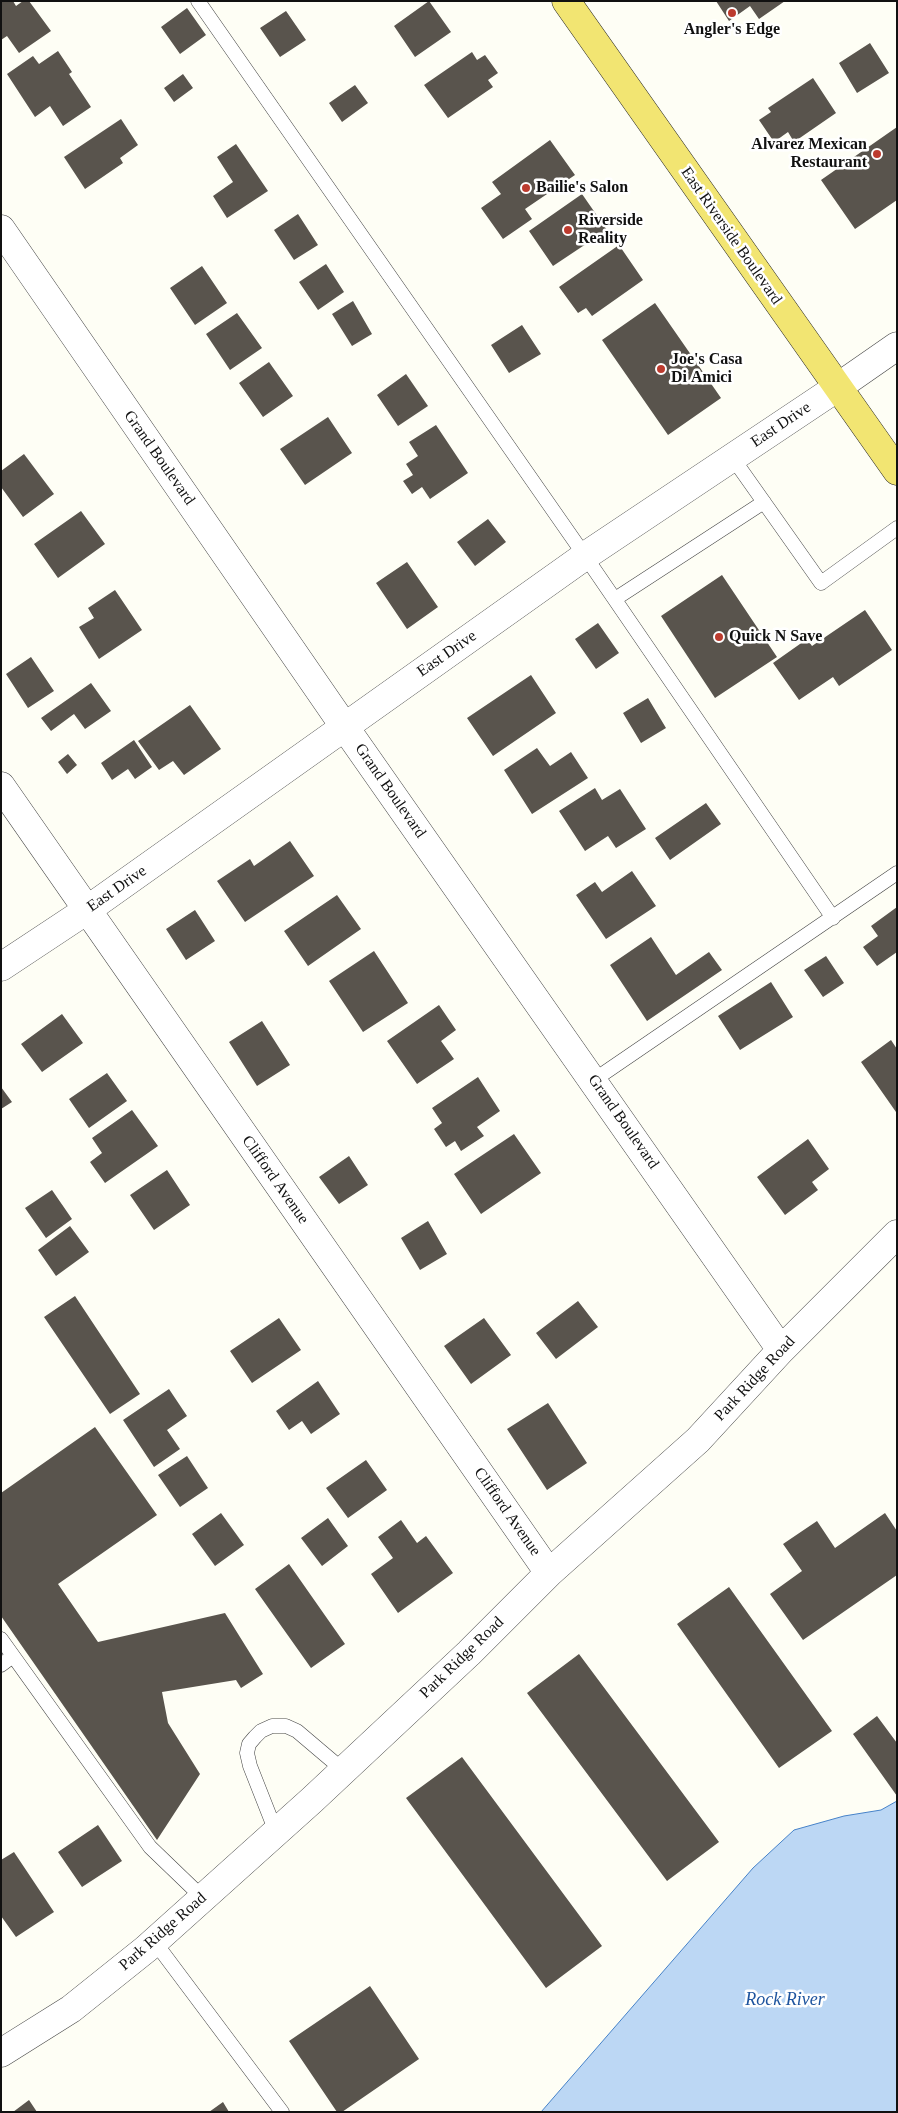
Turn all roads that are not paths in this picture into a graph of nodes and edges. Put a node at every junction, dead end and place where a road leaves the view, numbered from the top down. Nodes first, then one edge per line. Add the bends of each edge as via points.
1 (198, 1) edge
2 (566, 1) edge
3 (1, 229) edge
4 (897, 346) edge
5 (838, 387) junction
6 (732, 457) junction
7 (897, 471) edge
8 (764, 502) junction
9 (897, 528) edge
10 (585, 556) junction
11 (615, 599) junction
12 (344, 726) junction
13 (1, 786) edge
14 (897, 873) edge
15 (87, 910) junction
16 (833, 918) junction
17 (1, 967) edge
18 (594, 1080) junction
19 (897, 1234) edge
20 (781, 1350) junction
21 (550, 1573) junction
22 (1, 1639) edge
23 (13, 1656) junction
24 (1, 1665) edge
25 (343, 1770) junction
26 (276, 1832) junction
27 (203, 1898) junction
28 (154, 1941) junction
29 (1, 2053) edge
30 (282, 2112) edge

1 - 10 lane
2 - 5 main road, East Riverside Boulevard
3 - 12 street, Grand Boulevard
4 - 5 street, East Drive
5 - 6 street, East Drive
5 - 7 main road, East Riverside Boulevard
6 - 8 lane
6 - 10 street, East Drive
8 - 9 lane via 821,582
8 - 11 lane
10 - 11 lane
10 - 12 street, East Drive
11 - 16 lane
12 - 15 street, East Drive
12 - 18 street, Grand Boulevard
13 - 15 street, Clifford Avenue
14 - 16 lane
15 - 17 street, East Drive
15 - 21 street, Clifford Avenue
16 - 18 lane
18 - 20 street, Grand Boulevard
19 - 20 street, Park Ridge Road
20 - 21 street, Park Ridge Road via 698,1440
21 - 25 street, Park Ridge Road
22 - 23 lane
23 - 24 lane
23 - 27 lane via 150,1847
25 - 26 street, Park Ridge Road
25 - 26 lane via 297,1731 286,1726 261,1730 249,1744 247,1752
26 - 27 street, Park Ridge Road
27 - 28 street, Park Ridge Road
28 - 29 street, Park Ridge Road via 71,2008
28 - 30 lane

